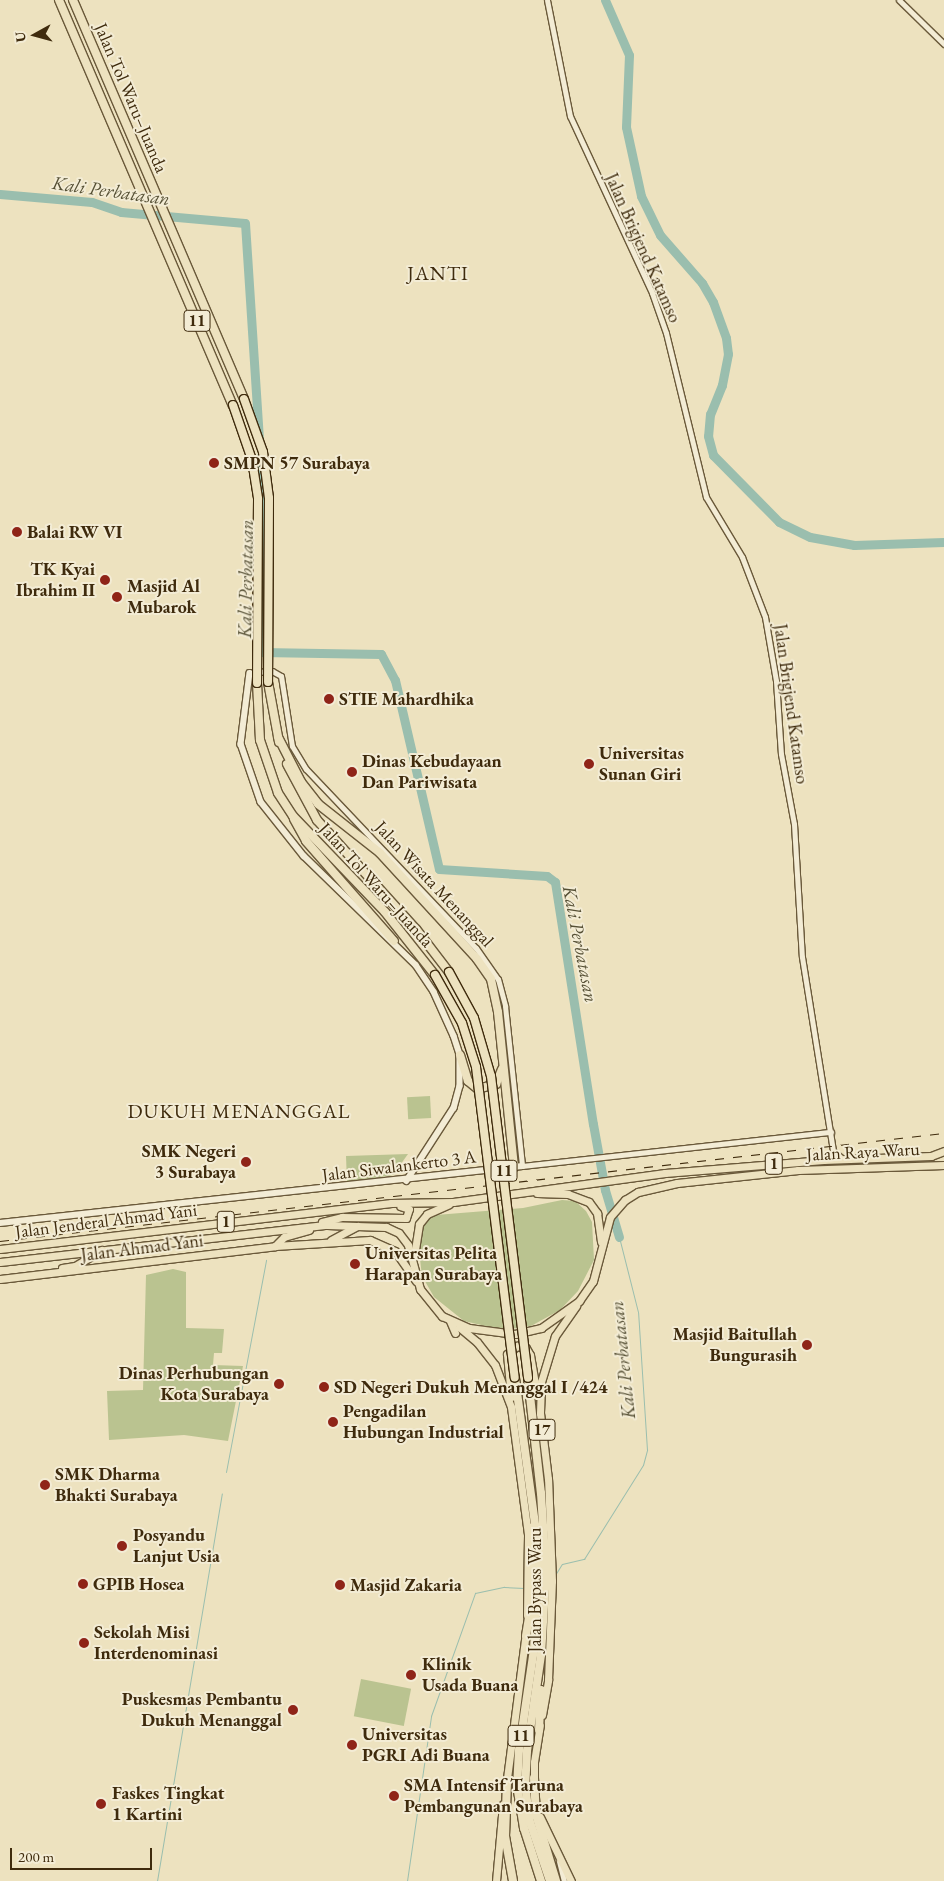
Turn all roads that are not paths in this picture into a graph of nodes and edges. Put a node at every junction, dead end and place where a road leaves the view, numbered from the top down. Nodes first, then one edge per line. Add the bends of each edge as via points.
1 (59, 0) edge
2 (73, 0) edge
3 (547, 0) edge
4 (900, 0) edge
5 (944, 44) edge
6 (250, 673) joint
7 (278, 737) junction
8 (292, 816) junction
9 (394, 941) junction
10 (460, 1055) junction
11 (504, 1062) junction
12 (831, 1132) junction
13 (833, 1151) junction
14 (944, 1153) edge
15 (843, 1159) junction
16 (823, 1160) junction
17 (944, 1161) edge
18 (927, 1163) junction
19 (944, 1165) edge
20 (518, 1166) junction
21 (407, 1181) junction
22 (526, 1192) junction
23 (453, 1202) junction
24 (367, 1206) junction
25 (0, 1222) edge
26 (327, 1225) junction
27 (360, 1225) junction
28 (314, 1226) junction
29 (329, 1241) junction
30 (275, 1246) junction
31 (0, 1249) edge
32 (104, 1249) junction
33 (599, 1258) junction
34 (0, 1262) edge
35 (414, 1271) junction
36 (20, 1277) junction
37 (0, 1279) edge
38 (417, 1283) junction
39 (579, 1301) junction
40 (452, 1322) junction
41 (456, 1333) dead end
42 (511, 1407) junction
43 (540, 1413) junction
44 (540, 1576) junction
45 (539, 1588) junction
46 (526, 1636) joint
47 (541, 1655) junction
48 (539, 1730) junction
49 (534, 1778) junction
50 (507, 1782) junction
51 (556, 1853) junction
52 (496, 1881) edge
53 (514, 1881) edge
54 (541, 1881) edge
55 (550, 1881) edge
56 (556, 1881) edge
57 (564, 1881) edge
58 (571, 1881) edge

1 - 8 highway, Jalan Tol Waru–Juanda / 11, bridge via 233,405 252,460 258,499 257,683 264,758 278,793
2 - 7 highway, Jalan Tol Waru–Juanda / 11, bridge via 244,399 263,452 269,490 268,682
3 - 12 street, Jalan Brigjend Katamso via 570,116 652,292 666,333 706,497 742,557 765,617 776,681 781,754 794,824 802,957
4 - 5 street
6 - 9 main road via 241,744 261,802 304,856 378,931
6 - 20 street, Jalan Wisata Menanggal via 272,671 281,676 289,732 301,762 476,948 498,979 505,1006
7 - 11 highway via 318,804 380,854 483,966 495,991
7 - 44 highway, Jalan Tol Waru–Juanda / 11, bridge via 294,781 317,820 416,929 449,972 474,1018 491,1076 528,1378 541,1493
8 - 9 highway via 306,842
8 - 44 highway, Jalan Tol Waru–Juanda / 11, bridge via 385,912 435,975 462,1023 476,1067 532,1490
9 - 10 main road via 434,992
10 - 11 highway via 465,1076 478,1089 496,1084
10 - 21 main road via 460,1086 454,1108
11 - 20 highway
12 - 13 street, Jalan Brigjend Katamso
12 - 20 street, Jalan Siwalankerto 3 A via 609,1159
13 - 15 street
13 - 16 street
14 - 15 highway, Jalan Raya Waru / 1
15 - 16 highway, Jalan Raya Waru / 1
16 - 22 highway, Jalan Raya Waru / 1 via 618,1178
17 - 18 highway, 1
18 - 19 highway, Jalan Raya Waru
18 - 33 highway, Jalan Raya Waru / 1 via 807,1170 656,1186 625,1200 610,1217
20 - 21 main road, Jalan Siwalankerto 3 A
21 - 25 main road, Jalan Siwalankerto 3 A
22 - 23 highway, Jalan Raya Waru / 1
22 - 33 highway via 568,1194 589,1202 599,1221
23 - 24 highway, Jalan Jenderal Ahmad Yani / 1
23 - 35 highway, 1 via 427,1214 419,1224 414,1244
24 - 28 highway via 406,1206 410,1212 402,1218 342,1218
24 - 31 highway, Jalan Jenderal Ahmad Yani / 1
26 - 27 highway, Jalan Jenderal Ahmad Yani / 1
26 - 28 highway, Jalan Jenderal Ahmad Yani / 1
26 - 30 highway via 284,1237
27 - 29 highway
27 - 35 highway, Jalan Jenderal Ahmad Yani / 1 via 386,1227 399,1232 411,1252
28 - 32 highway, Jalan Jenderal Ahmad Yani / 1
29 - 30 highway, Jalan Ahmad Yani / 1
29 - 38 highway, Jalan Ahmad Yani / 1 via 370,1240 386,1244 395,1250
30 - 36 highway, Jalan Ahmad Yani / 1
32 - 34 highway, Jalan Jenderal Ahmad Yani / 1
32 - 36 highway via 75,1266 26,1272
33 - 39 highway, Jalan Raya Waru / 1 via 593,1281
35 - 38 highway, Jalan Raya Waru / 1
36 - 37 highway, Jalan Ahmad Yani / 1
38 - 40 highway, Jalan Raya Waru / 1 via 428,1302
39 - 40 highway, Jalan Raya Waru / 1 via 541,1328 525,1333 496,1333
39 - 43 highway, Jalan Bypass Waru / 17 via 550,1348 542,1372
40 - 41 highway
40 - 42 highway, Jalan Bypass Waru / 17 via 487,1353 502,1379
42 - 43 highway via 507,1354 512,1348 523,1346 530,1355
42 - 44 highway, Jalan Bypass Waru / 17 via 526,1521
43 - 44 highway, Jalan Bypass Waru / 17 via 548,1479
44 - 45 highway, Jalan Tol Waru–Juanda / 11
44 - 45 highway
45 - 46 highway
45 - 47 highway, Jalan Tol Waru–Juanda / 11
45 - 48 highway, Jalan Bypass Waru via 548,1680
45 - 54 highway, Jalan Tol Waru–Juanda / 11 via 517,1776 520,1813
46 - 50 highway, Jalan Bypass Waru
47 - 48 highway
47 - 55 highway, Jalan Tol Waru–Juanda / 11 via 525,1784 530,1822
48 - 49 highway, Jalan Bypass Waru
49 - 51 highway, Jalan Bypass Waru via 539,1812
49 - 56 highway via 536,1815
50 - 52 highway, Jalan Bypass Waru
50 - 53 highway via 505,1836
51 - 57 street
51 - 58 highway, Jalan Bypass Waru

